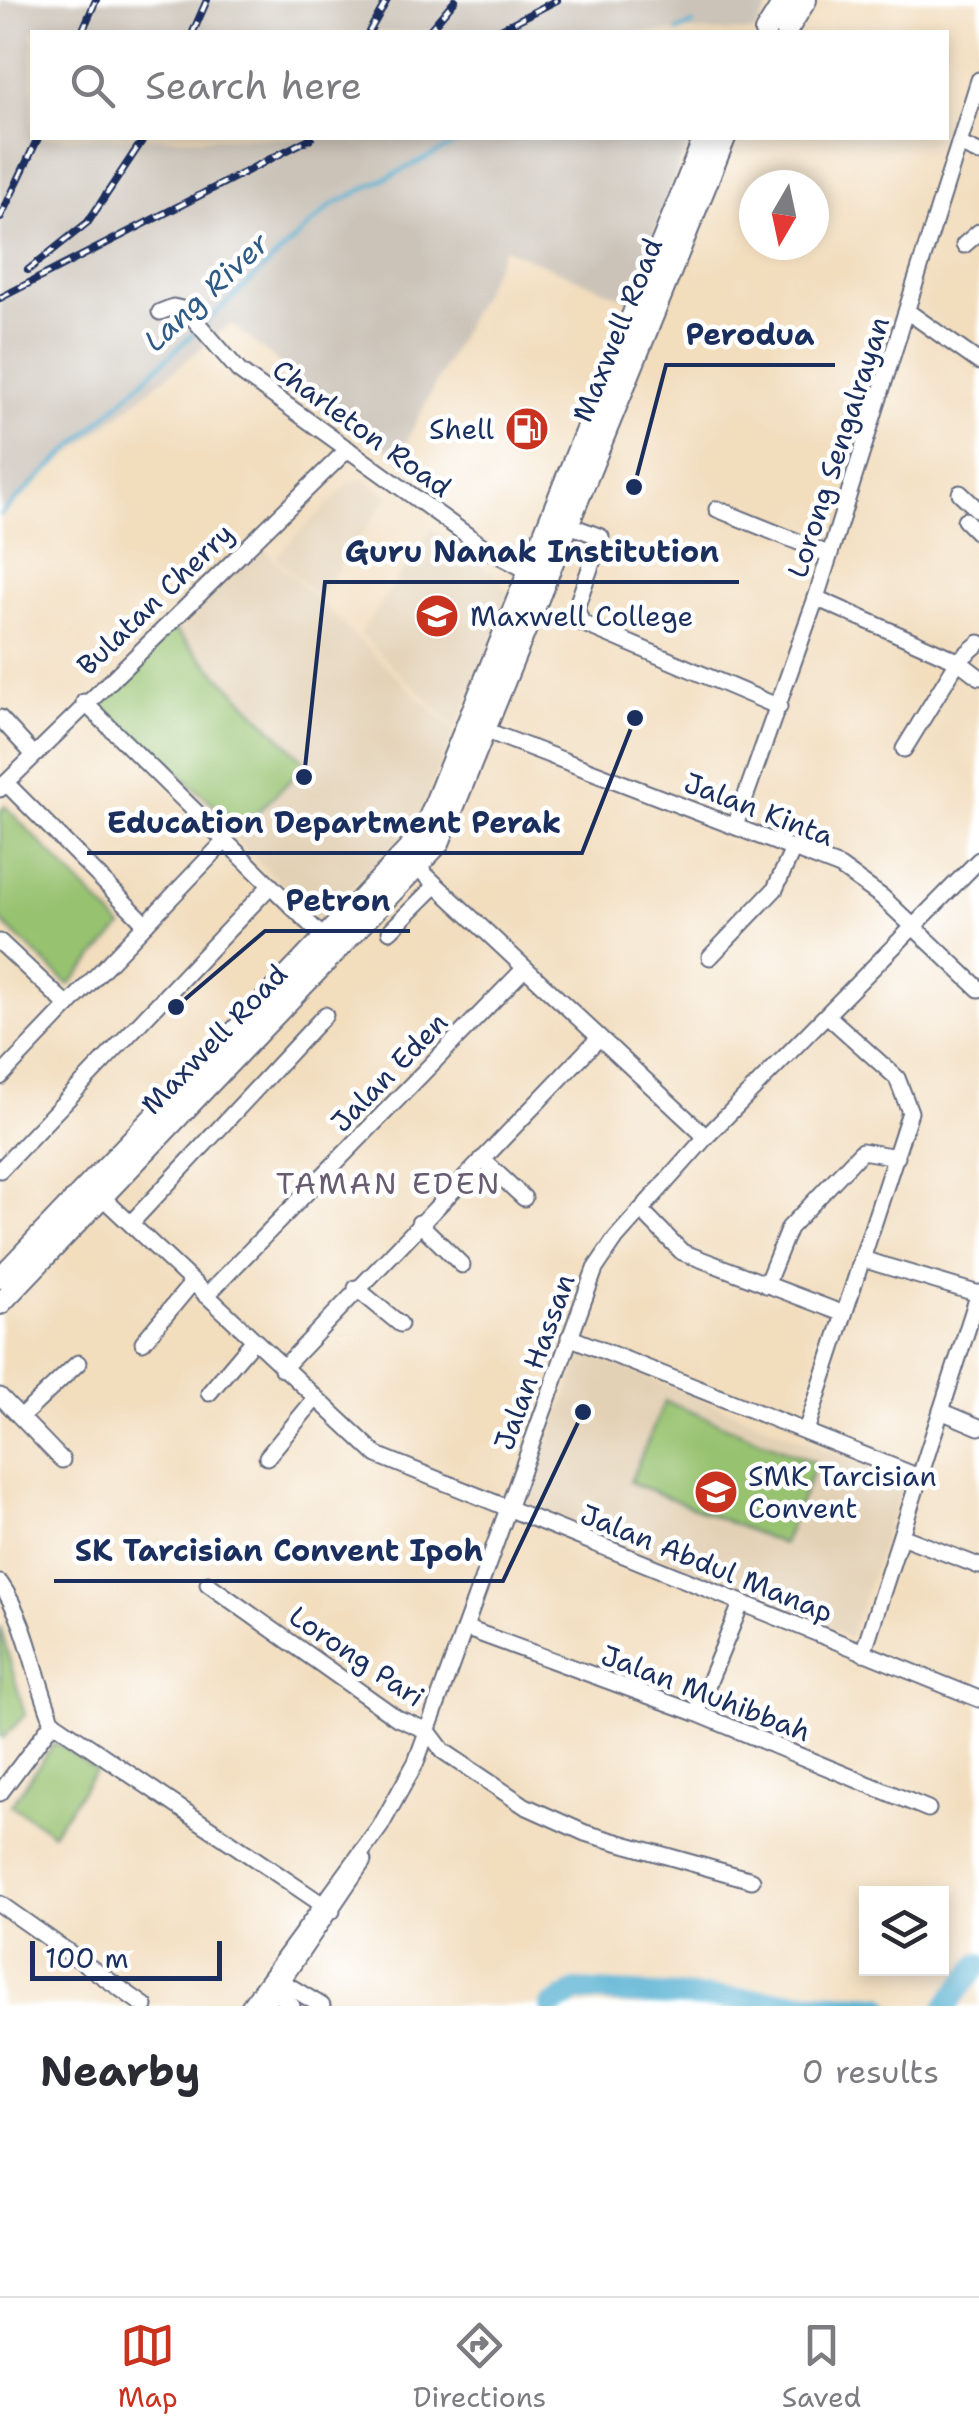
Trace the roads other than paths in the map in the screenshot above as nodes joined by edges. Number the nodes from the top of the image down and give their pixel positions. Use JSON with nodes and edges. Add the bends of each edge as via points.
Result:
{"nodes":[{"id":1,"x":785,"y":0,"type":"edge"},
{"id":2,"x":806,"y":0,"type":"edge"},
{"id":3,"x":766,"y":30,"type":"edge"},
{"id":4,"x":787,"y":30,"type":"edge"},
{"id":5,"x":979,"y":80,"type":"edge"},
{"id":6,"x":703,"y":140,"type":"edge"},
{"id":7,"x":724,"y":140,"type":"edge"},
{"id":8,"x":959,"y":144,"type":"junction"},
{"id":9,"x":979,"y":153,"type":"edge"},
{"id":10,"x":979,"y":232,"type":"edge"},
{"id":11,"x":964,"y":245,"type":"dead end"},
{"id":12,"x":907,"y":311,"type":"junction"},
{"id":13,"x":160,"y":312,"type":"dead end"},
{"id":14,"x":979,"y":362,"type":"edge"},
{"id":15,"x":348,"y":449,"type":"junction"},
{"id":16,"x":960,"y":493,"type":"dead end"},
{"id":17,"x":717,"y":509,"type":"dead end"},
{"id":18,"x":972,"y":516,"type":"edge"},
{"id":19,"x":570,"y":525,"type":"junction"},
{"id":20,"x":979,"y":534,"type":"edge"},
{"id":21,"x":828,"y":554,"type":"junction"},
{"id":22,"x":539,"y":576,"type":"junction"},
{"id":23,"x":816,"y":598,"type":"junction"},
{"id":24,"x":979,"y":643,"type":"edge"},
{"id":25,"x":958,"y":661,"type":"junction"},
{"id":26,"x":979,"y":678,"type":"edge"},
{"id":27,"x":487,"y":682,"type":"junction"},
{"id":28,"x":84,"y":702,"type":"junction"},
{"id":29,"x":779,"y":706,"type":"junction"},
{"id":30,"x":0,"y":718,"type":"edge"},
{"id":31,"x":487,"y":730,"type":"junction"},
{"id":32,"x":904,"y":749,"type":"dead end"},
{"id":33,"x":34,"y":755,"type":"junction"},
{"id":34,"x":3,"y":786,"type":"edge"},
{"id":35,"x":439,"y":800,"type":"junction"},
{"id":36,"x":735,"y":826,"type":"junction"},
{"id":37,"x":225,"y":841,"type":"junction"},
{"id":38,"x":794,"y":848,"type":"junction"},
{"id":39,"x":979,"y":860,"type":"edge"},
{"id":40,"x":417,"y":867,"type":"junction"},
{"id":41,"x":436,"y":885,"type":"junction"},
{"id":42,"x":270,"y":886,"type":"junction"},
{"id":43,"x":146,"y":924,"type":"junction"},
{"id":44,"x":914,"y":928,"type":"junction"},
{"id":45,"x":390,"y":931,"type":"dead end"},
{"id":46,"x":322,"y":938,"type":"junction"},
{"id":47,"x":0,"y":942,"type":"edge"},
{"id":48,"x":710,"y":957,"type":"dead end"},
{"id":49,"x":524,"y":968,"type":"junction"},
{"id":50,"x":979,"y":989,"type":"edge"},
{"id":51,"x":68,"y":1006,"type":"junction"},
{"id":52,"x":325,"y":1015,"type":"dead end"},
{"id":53,"x":828,"y":1016,"type":"junction"},
{"id":54,"x":598,"y":1039,"type":"junction"},
{"id":55,"x":0,"y":1077,"type":"edge"},
{"id":56,"x":706,"y":1137,"type":"junction"},
{"id":57,"x":120,"y":1154,"type":"junction"},
{"id":58,"x":897,"y":1157,"type":"junction"},
{"id":59,"x":482,"y":1158,"type":"junction"},
{"id":60,"x":0,"y":1170,"type":"edge"},
{"id":61,"x":102,"y":1197,"type":"junction"},
{"id":62,"x":524,"y":1198,"type":"dead end"},
{"id":63,"x":641,"y":1210,"type":"junction"},
{"id":64,"x":131,"y":1223,"type":"junction"},
{"id":65,"x":420,"y":1223,"type":"junction"},
{"id":66,"x":28,"y":1249,"type":"junction"},
{"id":67,"x":862,"y":1258,"type":"junction"},
{"id":68,"x":462,"y":1265,"type":"dead end"},
{"id":69,"x":0,"y":1278,"type":"edge"},
{"id":70,"x":192,"y":1283,"type":"junction"},
{"id":71,"x":766,"y":1285,"type":"junction"},
{"id":72,"x":356,"y":1288,"type":"junction"},
{"id":73,"x":979,"y":1293,"type":"edge"},
{"id":74,"x":206,"y":1296,"type":"junction"},
{"id":75,"x":0,"y":1304,"type":"edge"},
{"id":76,"x":844,"y":1314,"type":"junction"},
{"id":77,"x":400,"y":1324,"type":"dead end"},
{"id":78,"x":569,"y":1337,"type":"junction"},
{"id":79,"x":252,"y":1341,"type":"junction"},
{"id":80,"x":144,"y":1342,"type":"dead end"},
{"id":81,"x":78,"y":1363,"type":"dead end"},
{"id":82,"x":282,"y":1369,"type":"junction"},
{"id":83,"x":209,"y":1393,"type":"dead end"},
{"id":84,"x":0,"y":1396,"type":"edge"},
{"id":85,"x":315,"y":1399,"type":"junction"},
{"id":86,"x":941,"y":1411,"type":"junction"},
{"id":87,"x":21,"y":1417,"type":"junction"},
{"id":88,"x":979,"y":1427,"type":"edge"},
{"id":89,"x":806,"y":1431,"type":"junction"},
{"id":90,"x":267,"y":1457,"type":"dead end"},
{"id":91,"x":62,"y":1460,"type":"dead end"},
{"id":92,"x":920,"y":1478,"type":"junction"},
{"id":93,"x":505,"y":1508,"type":"junction"},
{"id":94,"x":900,"y":1536,"type":"junction"},
{"id":95,"x":979,"y":1566,"type":"edge"},
{"id":96,"x":0,"y":1583,"type":"edge"},
{"id":97,"x":208,"y":1584,"type":"dead end"},
{"id":98,"x":741,"y":1604,"type":"junction"},
{"id":99,"x":465,"y":1628,"type":"junction"},
{"id":100,"x":862,"y":1653,"type":"junction"},
{"id":101,"x":979,"y":1700,"type":"edge"},
{"id":102,"x":696,"y":1712,"type":"junction"},
{"id":103,"x":53,"y":1722,"type":"junction"},
{"id":104,"x":428,"y":1732,"type":"junction"},
{"id":105,"x":0,"y":1794,"type":"edge"},
{"id":106,"x":928,"y":1809,"type":"dead end"},
{"id":107,"x":752,"y":1880,"type":"dead end"},
{"id":108,"x":0,"y":1904,"type":"edge"},
{"id":109,"x":326,"y":1909,"type":"junction"},
{"id":110,"x":286,"y":1981,"type":"junction"},
{"id":111,"x":270,"y":1994,"type":"edge"},
{"id":112,"x":144,"y":2006,"type":"edge"},
{"id":113,"x":249,"y":2006,"type":"edge"},
{"id":114,"x":292,"y":2006,"type":"edge"},
{"id":115,"x":322,"y":2006,"type":"edge"}],
"edges":[{"from":1,"to":3,"type":"main road"},
{"from":2,"to":4,"type":"main road"},
{"from":5,"to":8,"type":"street","name":"Lorong Sengalrayan"},
{"from":6,"to":22,"type":"main road","name":"Maxwell Road"},
{"from":7,"to":19,"type":"main road","name":"Maxwell Road"},
{"from":8,"to":9,"type":"street"},
{"from":8,"to":12,"type":"street","name":"Lorong Sengalrayan"},
{"from":10,"to":11,"type":"street"},
{"from":12,"to":14,"type":"street"},
{"from":12,"to":21,"type":"street","name":"Lorong Sengalrayan"},
{"from":13,"to":15,"type":"street","name":"Charleton Road","via":[[180,308],[239,371]]},
{"from":15,"to":22,"type":"street","name":"Charleton Road","via":[[485,548]]},
{"from":15,"to":28,"type":"street","name":"Bulatan Cherry"},
{"from":16,"to":18,"type":"street"},
{"from":17,"to":21,"type":"street"},
{"from":18,"to":20,"type":"street"},
{"from":19,"to":22,"type":"main road","name":"Maxwell Road"},
{"from":19,"to":29,"type":"street","via":[[602,538],[576,608],[582,624]]},
{"from":21,"to":23,"type":"street","name":"Lorong Sengalrayan"},
{"from":22,"to":27,"type":"main road","name":"Maxwell Road"},
{"from":22,"to":31,"type":"main road","name":"Maxwell Road"},
{"from":23,"to":25,"type":"street"},
{"from":23,"to":29,"type":"street","name":"Lorong Sengalrayan"},
{"from":24,"to":25,"type":"street"},
{"from":25,"to":26,"type":"street"},
{"from":25,"to":32,"type":"street"},
{"from":27,"to":31,"type":"main road"},
{"from":27,"to":35,"type":"main road","name":"Maxwell Road"},
{"from":28,"to":33,"type":"street","name":"Bulatan Cherry"},
{"from":28,"to":37,"type":"street"},
{"from":29,"to":36,"type":"street","name":"Lorong Sengalrayan"},
{"from":30,"to":33,"type":"street"},
{"from":31,"to":35,"type":"main road","via":[[468,742]]},
{"from":31,"to":36,"type":"street","name":"Jalan Kinta"},
{"from":31,"to":40,"type":"main road","name":"Maxwell Road","via":[[446,832]]},
{"from":33,"to":34,"type":"street","name":"Bulatan Cherry"},
{"from":34,"to":43,"type":"street"},
{"from":35,"to":46,"type":"main road","name":"Maxwell Road","via":[[418,841]]},
{"from":36,"to":38,"type":"street","name":"Jalan Kinta"},
{"from":37,"to":42,"type":"street"},
{"from":37,"to":43,"type":"street"},
{"from":38,"to":44,"type":"street","name":"Jalan Kinta","via":[[840,867]]},
{"from":38,"to":48,"type":"street","via":[[774,890]]},
{"from":39,"to":44,"type":"street","name":"Jalan Hassan"},
{"from":40,"to":41,"type":"street"},
{"from":40,"to":61,"type":"main road","name":"Maxwell Road"},
{"from":41,"to":45,"type":"street"},
{"from":41,"to":49,"type":"street"},
{"from":42,"to":46,"type":"street"},
{"from":42,"to":60,"type":"street"},
{"from":43,"to":51,"type":"street"},
{"from":44,"to":50,"type":"street","name":"Jalan Kinta"},
{"from":44,"to":53,"type":"street","name":"Jalan Hassan"},
{"from":46,"to":57,"type":"main road","name":"Maxwell Road"},
{"from":47,"to":51,"type":"street"},
{"from":49,"to":54,"type":"street"},
{"from":49,"to":74,"type":"street","name":"Jalan Eden"},
{"from":51,"to":55,"type":"street"},
{"from":52,"to":64,"type":"street"},
{"from":53,"to":56,"type":"street","name":"Jalan Hassan"},
{"from":53,"to":58,"type":"street","via":[[897,1078],[910,1112]]},
{"from":54,"to":56,"type":"street"},
{"from":54,"to":59,"type":"street"},
{"from":56,"to":63,"type":"street","name":"Jalan Hassan"},
{"from":57,"to":61,"type":"main road","via":[[102,1180]]},
{"from":57,"to":66,"type":"main road","name":"Maxwell Road"},
{"from":58,"to":67,"type":"street"},
{"from":58,"to":71,"type":"street","via":[[862,1151],[789,1228]]},
{"from":59,"to":62,"type":"street"},
{"from":59,"to":65,"type":"street"},
{"from":61,"to":64,"type":"street","name":"Jalan Abdul Manap"},
{"from":61,"to":66,"type":"main road","via":[[78,1202]]},
{"from":61,"to":75,"type":"main road","name":"Maxwell Road"},
{"from":63,"to":71,"type":"street","via":[[682,1252]]},
{"from":63,"to":78,"type":"street","name":"Jalan Hassan","via":[[595,1269]]},
{"from":64,"to":70,"type":"street","name":"Jalan Abdul Manap"},
{"from":65,"to":68,"type":"street"},
{"from":65,"to":72,"type":"street"},
{"from":66,"to":69,"type":"main road","name":"Maxwell Road"},
{"from":67,"to":73,"type":"street"},
{"from":67,"to":76,"type":"street"},
{"from":70,"to":74,"type":"street","name":"Jalan Abdul Manap"},
{"from":70,"to":80,"type":"street"},
{"from":71,"to":76,"type":"street"},
{"from":72,"to":77,"type":"street"},
{"from":72,"to":82,"type":"street"},
{"from":73,"to":86,"type":"street"},
{"from":74,"to":79,"type":"street","name":"Jalan Abdul Manap"},
{"from":76,"to":89,"type":"street"},
{"from":78,"to":89,"type":"street"},
{"from":78,"to":93,"type":"street","name":"Jalan Hassan"},
{"from":79,"to":82,"type":"street","name":"Jalan Abdul Manap"},
{"from":79,"to":83,"type":"street"},
{"from":81,"to":87,"type":"street"},
{"from":82,"to":85,"type":"street","name":"Jalan Abdul Manap"},
{"from":84,"to":87,"type":"street"},
{"from":85,"to":90,"type":"street"},
{"from":85,"to":93,"type":"street","name":"Jalan Abdul Manap","via":[[377,1455]]},
{"from":86,"to":88,"type":"street"},
{"from":86,"to":92,"type":"street"},
{"from":87,"to":91,"type":"street"},
{"from":89,"to":92,"type":"street"},
{"from":92,"to":94,"type":"street"},
{"from":93,"to":98,"type":"street","name":"Jalan Abdul Manap"},
{"from":93,"to":99,"type":"street","name":"Jalan Hassan"},
{"from":94,"to":95,"type":"street"},
{"from":94,"to":100,"type":"street"},
{"from":96,"to":103,"type":"street","via":[[16,1606]]},
{"from":97,"to":104,"type":"street","name":"Lorong Pari","via":[[396,1718]]},
{"from":98,"to":100,"type":"street","name":"Jalan Abdul Manap"},
{"from":98,"to":102,"type":"street"},
{"from":99,"to":102,"type":"street","name":"Jalan Muhibbah"},
{"from":99,"to":104,"type":"street","name":"Jalan Hassan"},
{"from":100,"to":101,"type":"street","name":"Jalan Abdul Manap"},
{"from":102,"to":106,"type":"street","name":"Jalan Muhibbah"},
{"from":103,"to":105,"type":"street"},
{"from":103,"to":109,"type":"street"},
{"from":104,"to":107,"type":"street","name":"Lorong Pari","via":[[443,1751],[524,1806],[585,1832]]},
{"from":104,"to":109,"type":"street","name":"Jalan Hassan","via":[[380,1827]]},
{"from":108,"to":112,"type":"street"},
{"from":109,"to":110,"type":"street","name":"Jalan Hassan"},
{"from":109,"to":111,"type":"street","name":"Jalan Hassan"},
{"from":110,"to":111,"type":"street","name":"Jalan Hassan"},
{"from":110,"to":115,"type":"street"},
{"from":111,"to":113,"type":"street"},
{"from":111,"to":114,"type":"street"}]}
